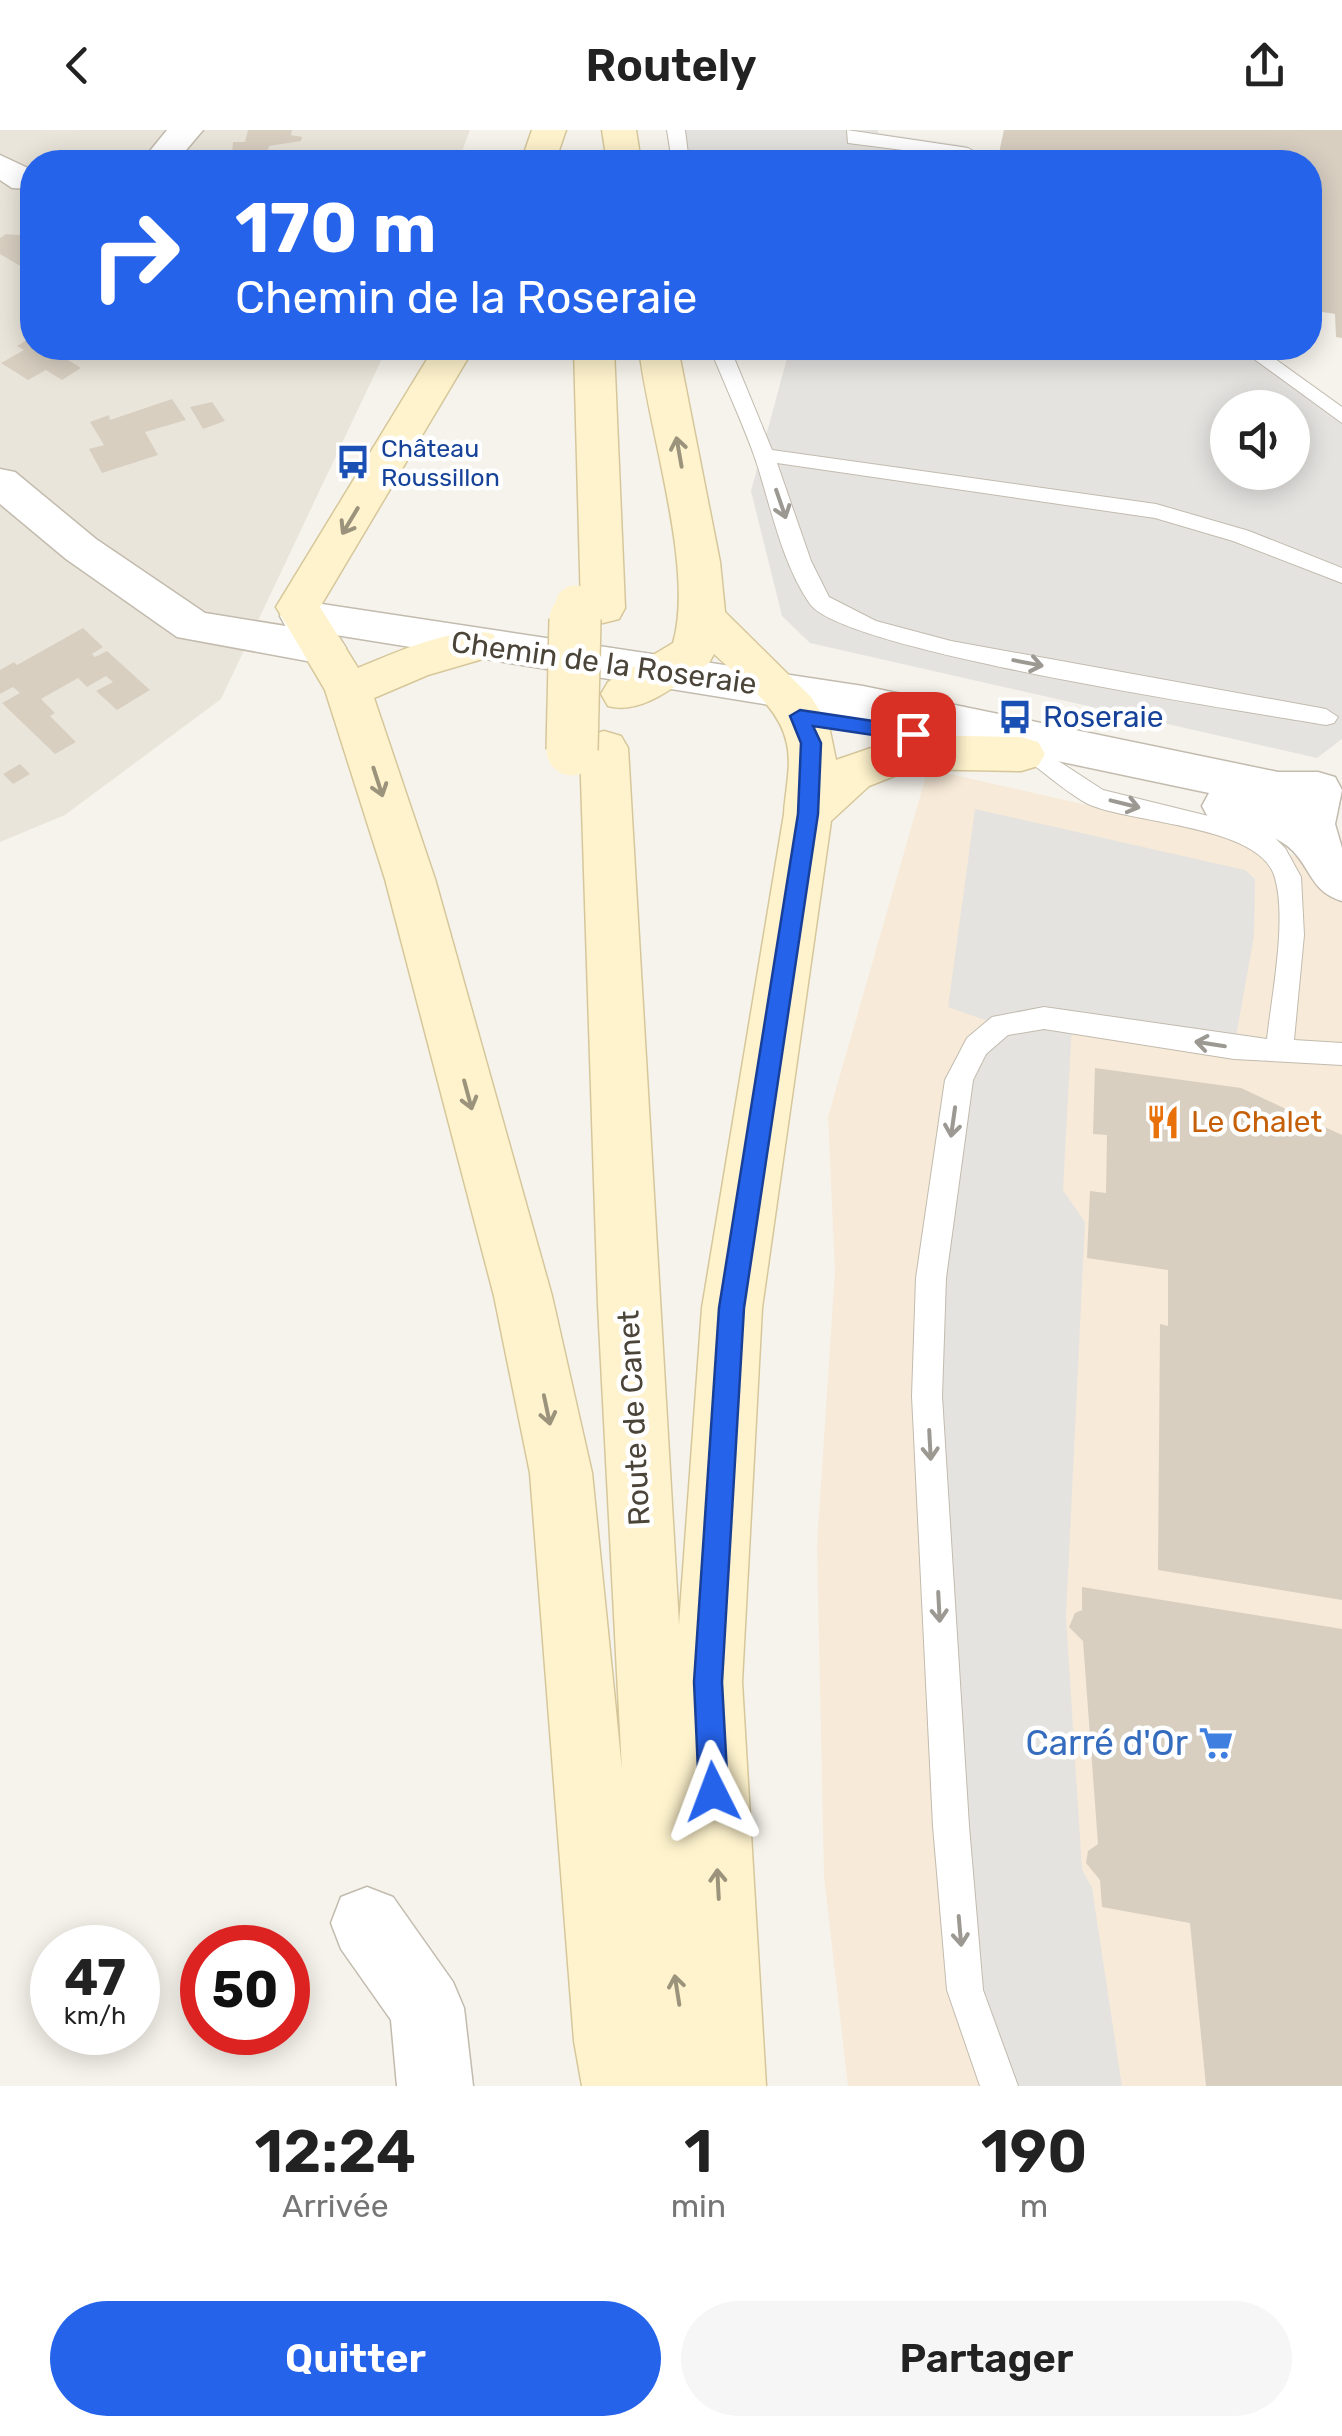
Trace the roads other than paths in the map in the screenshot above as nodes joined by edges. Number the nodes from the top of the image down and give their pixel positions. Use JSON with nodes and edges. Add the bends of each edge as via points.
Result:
{"nodes":[{"id":1,"x":186,"y":130,"type":"edge"},
{"id":2,"x":855,"y":134,"type":"edge"},
{"id":3,"x":168,"y":150,"type":"edge"},
{"id":4,"x":950,"y":150,"type":"edge"},
{"id":5,"x":447,"y":360,"type":"edge"},
{"id":6,"x":569,"y":360,"type":"edge"},
{"id":7,"x":594,"y":360,"type":"edge"},
{"id":8,"x":660,"y":360,"type":"edge"},
{"id":9,"x":725,"y":360,"type":"edge"},
{"id":10,"x":1265,"y":360,"type":"edge"},
{"id":11,"x":1342,"y":416,"type":"edge"},
{"id":12,"x":764,"y":455,"type":"junction"},
{"id":13,"x":4,"y":491,"type":"edge"},
{"id":14,"x":1342,"y":576,"type":"edge"},
{"id":15,"x":589,"y":606,"type":"junction"},
{"id":16,"x":703,"y":618,"type":"junction"},
{"id":17,"x":477,"y":645,"type":"junction"},
{"id":18,"x":324,"y":651,"type":"junction"},
{"id":19,"x":413,"y":663,"type":"junction"},
{"id":20,"x":664,"y":672,"type":"junction"},
{"id":21,"x":788,"y":702,"type":"junction"},
{"id":22,"x":1326,"y":717,"type":"dead end"},
{"id":23,"x":600,"y":731,"type":"junction"},
{"id":24,"x":1030,"y":756,"type":"junction"},
{"id":25,"x":1324,"y":800,"type":"edge"},
{"id":26,"x":808,"y":814,"type":"junction"},
{"id":27,"x":1342,"y":882,"type":"edge"},
{"id":28,"x":1279,"y":1052,"type":"junction"},
{"id":29,"x":1342,"y":1054,"type":"edge"},
{"id":30,"x":367,"y":1923,"type":"dead end"},
{"id":31,"x":434,"y":2086,"type":"edge"},
{"id":32,"x":620,"y":2086,"type":"edge"},
{"id":33,"x":646,"y":2086,"type":"edge"},
{"id":34,"x":692,"y":2086,"type":"edge"},
{"id":35,"x":728,"y":2086,"type":"edge"},
{"id":36,"x":999,"y":2086,"type":"edge"}],
"edges":[{"from":1,"to":3,"type":"street"},
{"from":2,"to":4,"type":"lane"},
{"from":5,"to":18,"type":"main road","one_way":true,"via":[[298,607]]},
{"from":6,"to":15,"type":"main road"},
{"from":7,"to":15,"type":"main road"},
{"from":16,"to":8,"type":"main road","one_way":true},
{"from":9,"to":12,"type":"lane"},
{"from":10,"to":11,"type":"lane"},
{"from":12,"to":14,"type":"lane","via":[[1156,512],[1242,536]]},
{"from":12,"to":22,"type":"lane","one_way":true,"via":[[820,602],[869,627]]},
{"from":13,"to":18,"type":"street","via":[[193,626]]},
{"from":15,"to":23,"type":"main road"},
{"from":16,"to":20,"type":"main road","via":[[693,652]]},
{"from":16,"to":21,"type":"main road"},
{"from":17,"to":18,"type":"street","name":"Chemin de la Roseraie"},
{"from":17,"to":19,"type":"main road"},
{"from":17,"to":20,"type":"street","name":"Chemin de la Roseraie"},
{"from":18,"to":19,"type":"street","name":"Chemin de la Roseraie"},
{"from":18,"to":32,"type":"main road","one_way":true,"via":[[410,880],[523,1296],[560,1473]]},
{"from":19,"to":23,"type":"street","name":"Chemin de la Roseraie"},
{"from":20,"to":21,"type":"street","name":"Chemin de la Roseraie"},
{"from":20,"to":23,"type":"main road"},
{"from":21,"to":23,"type":"street","name":"Chemin de la Roseraie"},
{"from":21,"to":24,"type":"street","name":"Chemin de la Roseraie"},
{"from":21,"to":25,"type":"street","name":"Chemin de la Roseraie"},
{"from":21,"to":26,"type":"main road","via":[[811,743]]},
{"from":23,"to":33,"type":"main road","name":"Route de Canet","via":[[612,1588]]},
{"from":34,"to":23,"type":"main road","name":"Route de Canet","one_way":true,"via":[[670,1947],[643,1577]]},
{"from":24,"to":25,"type":"street","name":"Chemin de la Roseraie","via":[[1282,820]]},
{"from":24,"to":26,"type":"main road","via":[[909,752],[852,773]]},
{"from":24,"to":28,"type":"lane","one_way":true,"via":[[1096,797],[1236,832],[1276,855],[1288,877],[1290,934]]},
{"from":25,"to":27,"type":"street","via":[[1325,865]]},
{"from":35,"to":26,"type":"main road","one_way":true,"via":[[710,1642],[732,1308]]},
{"from":28,"to":29,"type":"lane"},
{"from":28,"to":36,"type":"lane","one_way":true,"via":[[1044,1018],[1019,1020],[976,1046],[959,1080],[931,1278],[927,1396],[965,1990]]},
{"from":30,"to":31,"type":"street","via":[[427,2008]]}]}
